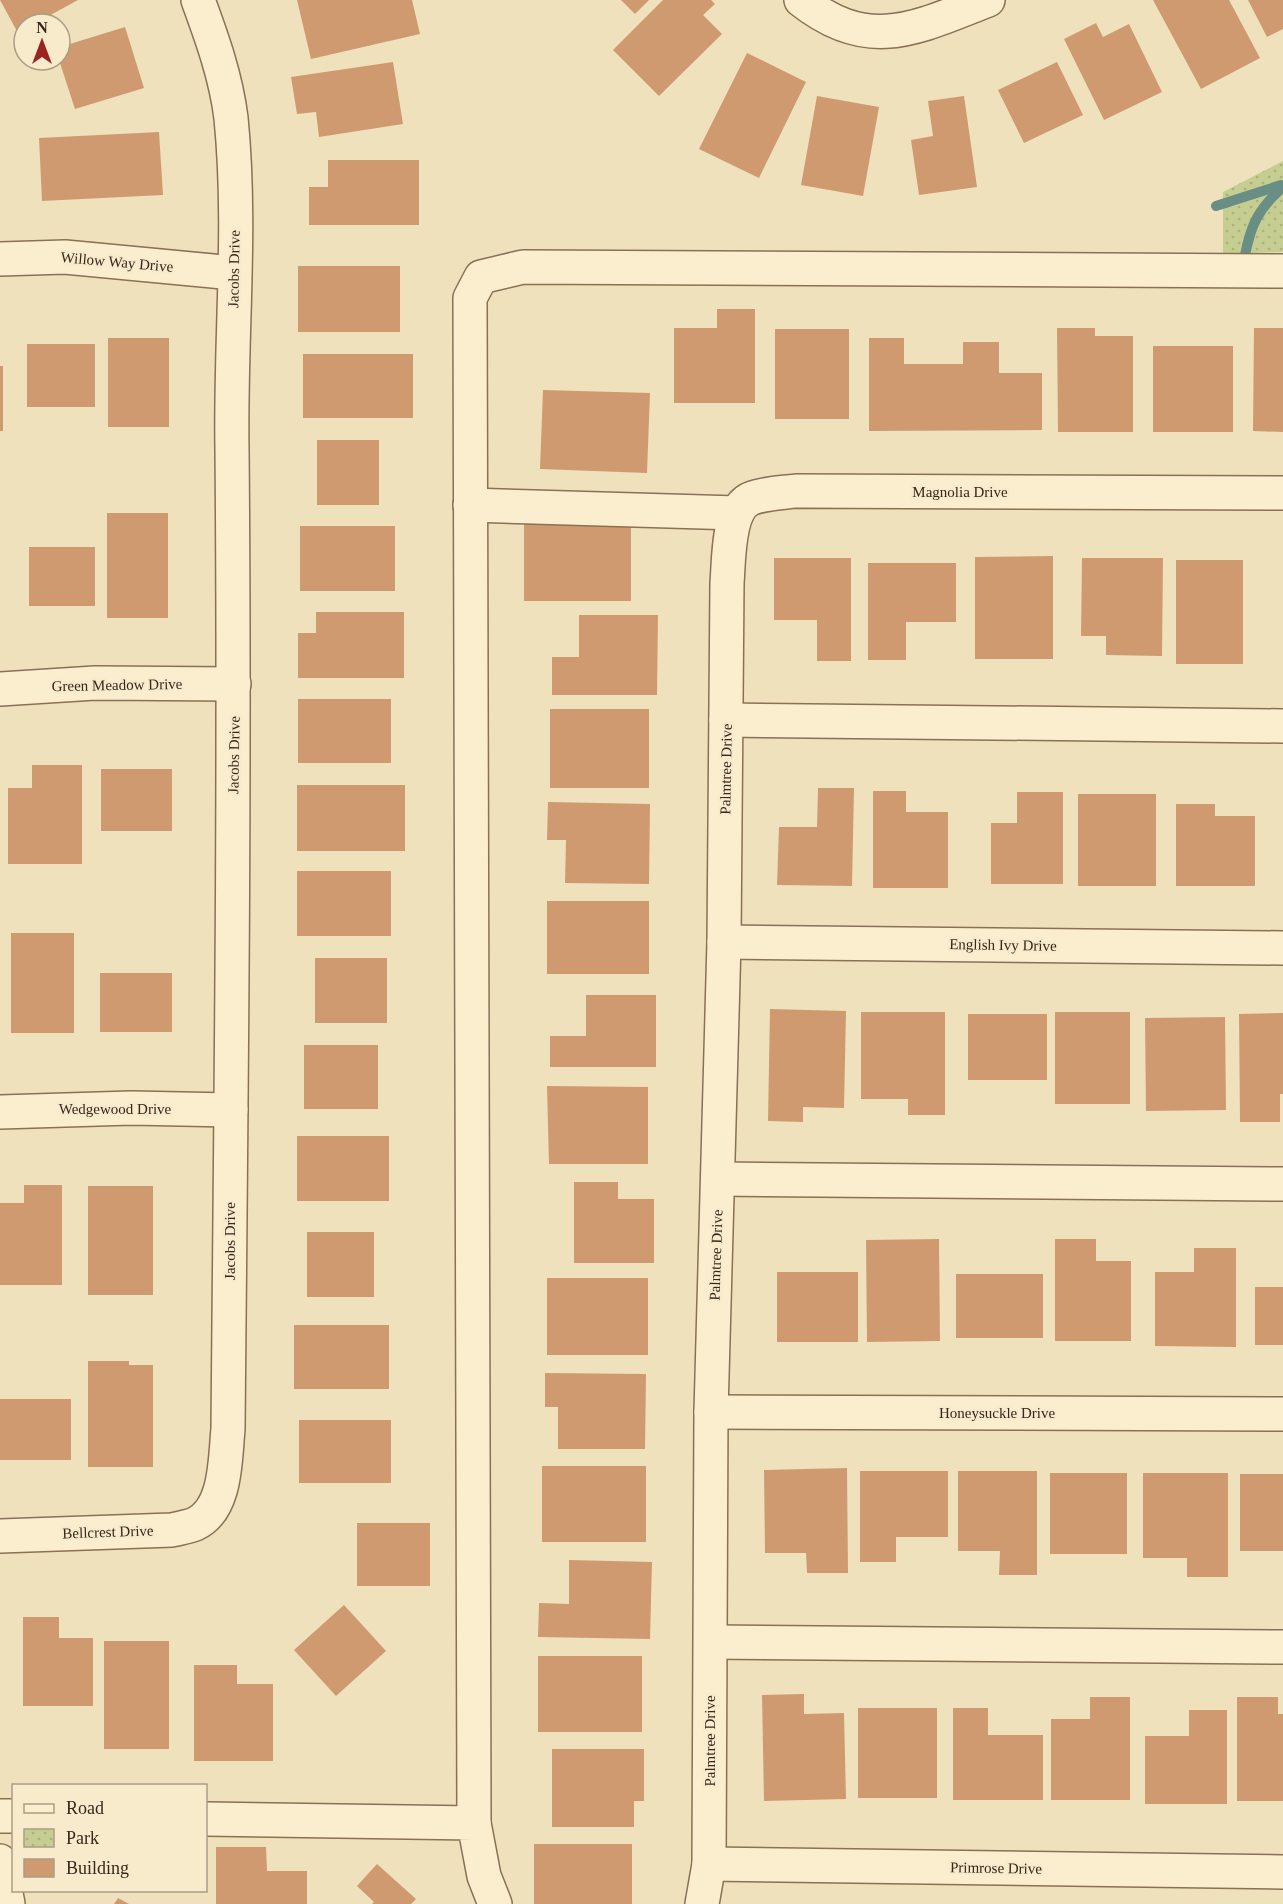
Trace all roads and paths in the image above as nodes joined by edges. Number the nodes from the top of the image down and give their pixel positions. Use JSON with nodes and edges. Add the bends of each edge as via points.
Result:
{"nodes":[{"id":1,"x":198,"y":0,"type":"edge"},
{"id":2,"x":801,"y":0,"type":"edge"},
{"id":3,"x":988,"y":0,"type":"edge"},
{"id":4,"x":0,"y":259,"type":"edge"},
{"id":5,"x":1283,"y":271,"type":"edge"},
{"id":6,"x":234,"y":273,"type":"junction"},
{"id":7,"x":1283,"y":493,"type":"edge"},
{"id":8,"x":470,"y":505,"type":"junction"},
{"id":9,"x":736,"y":513,"type":"junction"},
{"id":10,"x":234,"y":684,"type":"junction"},
{"id":11,"x":0,"y":689,"type":"edge"},
{"id":12,"x":726,"y":720,"type":"junction"},
{"id":13,"x":1283,"y":726,"type":"edge"},
{"id":14,"x":724,"y":942,"type":"junction"},
{"id":15,"x":1283,"y":948,"type":"edge"},
{"id":16,"x":231,"y":1110,"type":"junction"},
{"id":17,"x":0,"y":1112,"type":"edge"},
{"id":18,"x":718,"y":1179,"type":"junction"},
{"id":19,"x":1283,"y":1184,"type":"edge"},
{"id":20,"x":711,"y":1412,"type":"junction"},
{"id":21,"x":1283,"y":1414,"type":"edge"},
{"id":22,"x":210,"y":1512,"type":"joint"},
{"id":23,"x":0,"y":1536,"type":"edge"},
{"id":24,"x":711,"y":1642,"type":"junction"},
{"id":25,"x":1283,"y":1647,"type":"edge"},
{"id":26,"x":207,"y":1819,"type":"edge"},
{"id":27,"x":474,"y":1823,"type":"junction"},
{"id":28,"x":0,"y":1861,"type":"edge"},
{"id":29,"x":709,"y":1864,"type":"junction"},
{"id":30,"x":1283,"y":1872,"type":"edge"},
{"id":31,"x":8,"y":1904,"type":"edge"},
{"id":32,"x":495,"y":1904,"type":"edge"},
{"id":33,"x":702,"y":1904,"type":"edge"}],
"edges":[{"from":1,"to":6,"type":"street","name":"Jacobs Drive","via":[[213,39],[231,116]]},
{"from":2,"to":3,"type":"street","via":[[822,16],[877,33],[919,27]]},
{"from":4,"to":6,"type":"street","name":"Willow Way Drive","via":[[65,256]]},
{"from":5,"to":8,"type":"street","via":[[523,267],[481,277],[470,298]]},
{"from":6,"to":10,"type":"street","name":"Jacobs Drive"},
{"from":7,"to":9,"type":"street","name":"Magnolia Drive","via":[[796,491],[748,500]]},
{"from":8,"to":9,"type":"street"},
{"from":8,"to":27,"type":"street"},
{"from":9,"to":12,"type":"street","name":"Palmtree Drive","via":[[727,605]]},
{"from":10,"to":11,"type":"street","name":"Green Meadow Drive","via":[[95,683]]},
{"from":10,"to":16,"type":"street","name":"Jacobs Drive"},
{"from":12,"to":13,"type":"street"},
{"from":12,"to":14,"type":"street","name":"Palmtree Drive"},
{"from":14,"to":15,"type":"street","name":"English Ivy Drive"},
{"from":14,"to":18,"type":"street","name":"Palmtree Drive"},
{"from":16,"to":17,"type":"street","name":"Wedgewood Drive"},
{"from":16,"to":22,"type":"street","name":"Jacobs Drive","via":[[228,1429],[220,1490]]},
{"from":18,"to":19,"type":"street"},
{"from":18,"to":20,"type":"street","name":"Palmtree Drive"},
{"from":20,"to":21,"type":"street","name":"Honeysuckle Drive"},
{"from":20,"to":24,"type":"street","name":"Palmtree Drive"},
{"from":22,"to":23,"type":"street","name":"Bellcrest Drive","via":[[196,1524],[172,1530]]},
{"from":24,"to":25,"type":"street"},
{"from":24,"to":29,"type":"street","name":"Palmtree Drive"},
{"from":26,"to":27,"type":"street"},
{"from":27,"to":32,"type":"street","via":[[484,1876]]},
{"from":28,"to":31,"type":"street"},
{"from":29,"to":30,"type":"street","name":"Primrose Drive"},
{"from":29,"to":33,"type":"street","name":"Palmtree Drive"}]}
